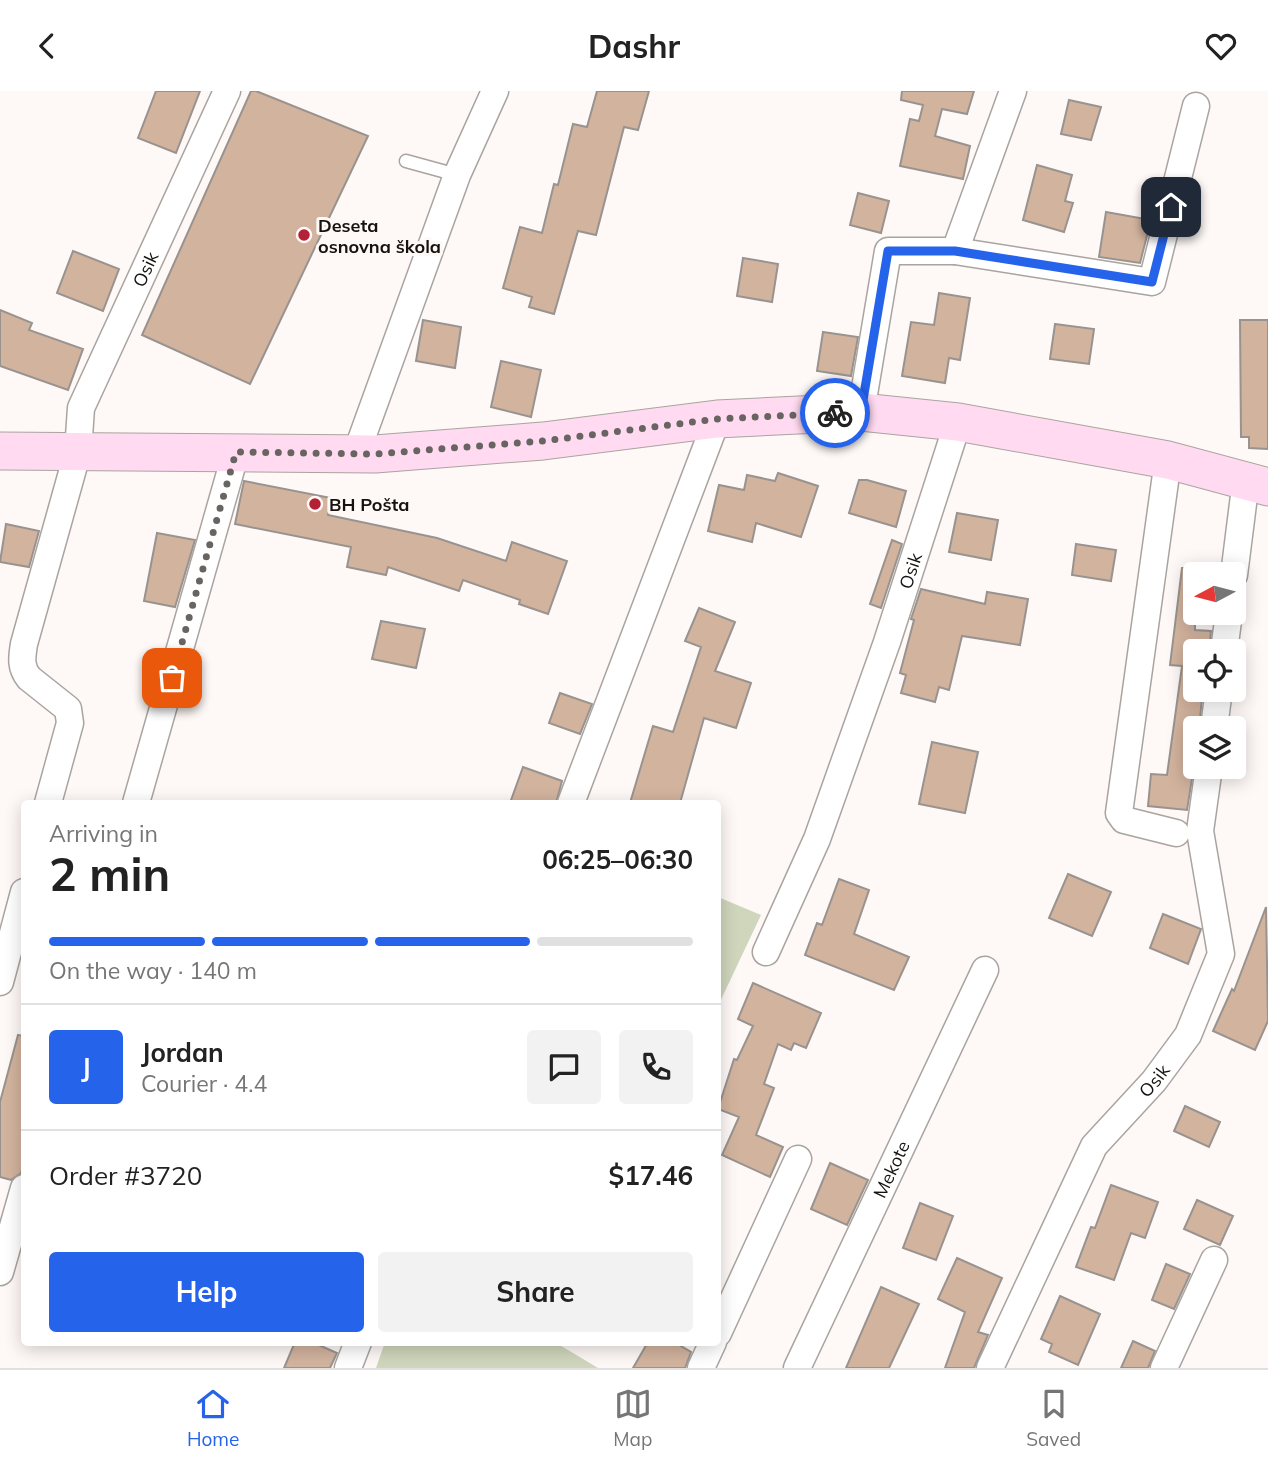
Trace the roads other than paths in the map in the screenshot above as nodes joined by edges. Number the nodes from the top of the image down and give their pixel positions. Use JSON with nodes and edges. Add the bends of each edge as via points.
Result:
{"nodes":[{"id":1,"x":227,"y":91,"type":"edge"},
{"id":2,"x":495,"y":91,"type":"edge"},
{"id":3,"x":1013,"y":91,"type":"edge"},
{"id":4,"x":1196,"y":106,"type":"dead end"},
{"id":5,"x":406,"y":161,"type":"dead end"},
{"id":6,"x":457,"y":175,"type":"junction"},
{"id":7,"x":955,"y":251,"type":"junction"},
{"id":8,"x":861,"y":412,"type":"junction"},
{"id":9,"x":717,"y":419,"type":"junction"},
{"id":10,"x":958,"y":422,"type":"junction"},
{"id":11,"x":0,"y":451,"type":"edge"},
{"id":12,"x":78,"y":451,"type":"junction"},
{"id":13,"x":236,"y":452,"type":"junction"},
{"id":14,"x":356,"y":454,"type":"junction"},
{"id":15,"x":1168,"y":460,"type":"junction"},
{"id":16,"x":1257,"y":483,"type":"edge"},
{"id":17,"x":1237,"y":562,"type":"edge"},
{"id":18,"x":1207,"y":779,"type":"edge"},
{"id":19,"x":49,"y":800,"type":"edge"},
{"id":20,"x":137,"y":800,"type":"edge"},
{"id":21,"x":572,"y":800,"type":"edge"},
{"id":22,"x":1176,"y":833,"type":"dead end"},
{"id":23,"x":21,"y":903,"type":"edge"},
{"id":24,"x":766,"y":952,"type":"dead end"},
{"id":25,"x":985,"y":970,"type":"dead end"},
{"id":26,"x":0,"y":982,"type":"edge"},
{"id":27,"x":798,"y":1159,"type":"dead end"},
{"id":28,"x":21,"y":1198,"type":"edge"},
{"id":29,"x":1214,"y":1260,"type":"dead end"},
{"id":30,"x":0,"y":1272,"type":"edge"},
{"id":31,"x":721,"y":1326,"type":"edge"},
{"id":32,"x":356,"y":1346,"type":"edge"},
{"id":33,"x":711,"y":1346,"type":"edge"},
{"id":34,"x":348,"y":1368,"type":"edge"},
{"id":35,"x":701,"y":1368,"type":"edge"},
{"id":36,"x":797,"y":1368,"type":"edge"},
{"id":37,"x":990,"y":1368,"type":"edge"},
{"id":38,"x":1164,"y":1368,"type":"edge"}],
"edges":[{"from":1,"to":12,"type":"street","name":"Osik","via":[[81,408]]},
{"from":2,"to":6,"type":"street"},
{"from":3,"to":7,"type":"street"},
{"from":4,"to":7,"type":"street","via":[[1152,282]]},
{"from":5,"to":6,"type":"lane"},
{"from":6,"to":14,"type":"street"},
{"from":7,"to":8,"type":"street","via":[[888,251]]},
{"from":8,"to":9,"type":"main road"},
{"from":8,"to":10,"type":"main road"},
{"from":9,"to":14,"type":"main road","via":[[543,441]]},
{"from":9,"to":21,"type":"street"},
{"from":10,"to":15,"type":"main road"},
{"from":10,"to":24,"type":"street","name":"Osik","via":[[817,839]]},
{"from":11,"to":12,"type":"main road"},
{"from":12,"to":13,"type":"main road"},
{"from":12,"to":19,"type":"street","name":"Osik","via":[[23,644],[24,671],[68,709],[70,716]]},
{"from":13,"to":14,"type":"main road"},
{"from":13,"to":20,"type":"street"},
{"from":15,"to":16,"type":"main road"},
{"from":15,"to":22,"type":"street","via":[[1119,813],[1124,820]]},
{"from":16,"to":17,"type":"street"},
{"from":18,"to":37,"type":"street","name":"Osik","via":[[1200,831],[1221,954],[1188,1035],[1154,1081],[1094,1146]]},
{"from":23,"to":26,"type":"street"},
{"from":25,"to":36,"type":"street","name":"Mekote"},
{"from":27,"to":31,"type":"street"},
{"from":28,"to":30,"type":"street"},
{"from":29,"to":38,"type":"street"},
{"from":32,"to":34,"type":"street"},
{"from":33,"to":35,"type":"street"}]}
